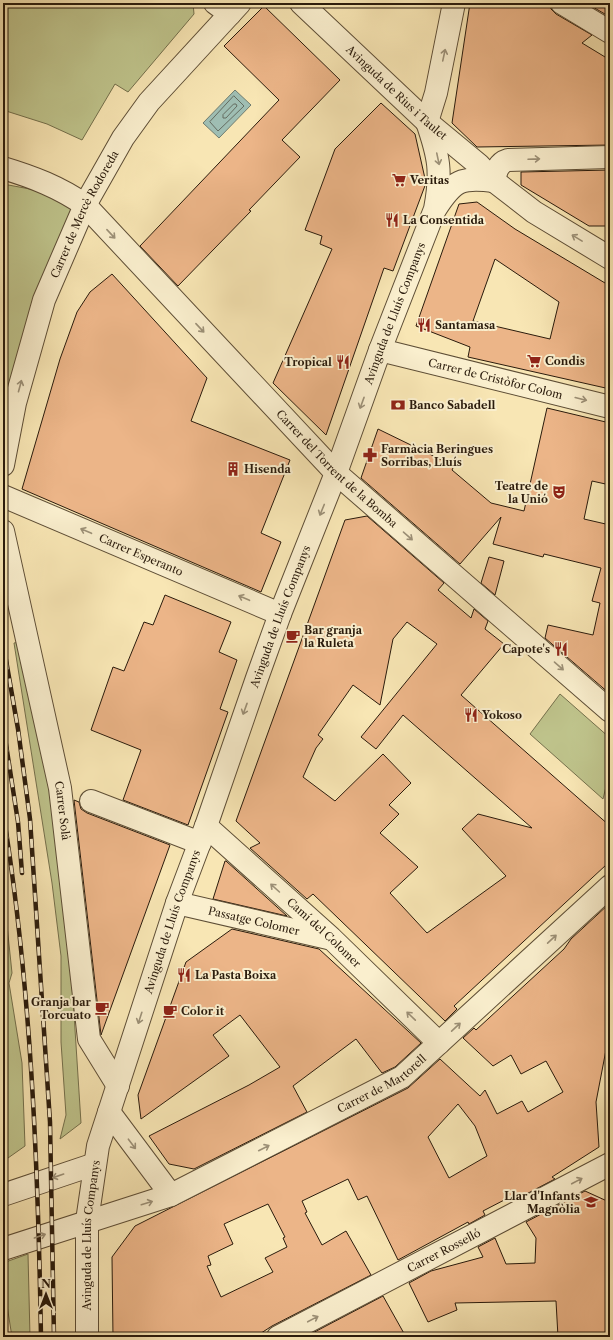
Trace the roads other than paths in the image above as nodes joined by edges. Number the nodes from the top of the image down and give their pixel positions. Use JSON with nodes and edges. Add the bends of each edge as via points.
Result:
{"nodes":[{"id":1,"x":301,"y":3,"type":"edge"},
{"id":2,"x":454,"y":3,"type":"edge"},
{"id":3,"x":562,"y":3,"type":"edge"},
{"id":4,"x":231,"y":6,"type":"edge"},
{"id":5,"x":610,"y":32,"type":"edge"},
{"id":6,"x":426,"y":122,"type":"junction"},
{"id":7,"x":610,"y":156,"type":"edge"},
{"id":8,"x":503,"y":161,"type":"junction"},
{"id":9,"x":479,"y":165,"type":"junction"},
{"id":10,"x":3,"y":168,"type":"edge"},
{"id":11,"x":494,"y":181,"type":"junction"},
{"id":12,"x":85,"y":205,"type":"junction"},
{"id":13,"x":435,"y":209,"type":"junction"},
{"id":14,"x":610,"y":258,"type":"edge"},
{"id":15,"x":380,"y":350,"type":"junction"},
{"id":16,"x":610,"y":406,"type":"edge"},
{"id":17,"x":3,"y":465,"type":"edge"},
{"id":18,"x":336,"y":473,"type":"junction"},
{"id":19,"x":3,"y":496,"type":"edge"},
{"id":20,"x":3,"y":531,"type":"edge"},
{"id":21,"x":280,"y":614,"type":"junction"},
{"id":22,"x":610,"y":711,"type":"edge"},
{"id":23,"x":91,"y":801,"type":"dead end"},
{"id":24,"x":203,"y":834,"type":"junction"},
{"id":25,"x":610,"y":886,"type":"edge"},
{"id":26,"x":177,"y":903,"type":"junction"},
{"id":27,"x":331,"y":938,"type":"junction"},
{"id":28,"x":439,"y":1043,"type":"junction"},
{"id":29,"x":118,"y":1086,"type":"junction"},
{"id":30,"x":109,"y":1112,"type":"junction"},
{"id":31,"x":95,"y":1164,"type":"junction"},
{"id":32,"x":610,"y":1164,"type":"edge"},
{"id":33,"x":3,"y":1195,"type":"edge"},
{"id":34,"x":171,"y":1195,"type":"junction"},
{"id":35,"x":87,"y":1221,"type":"junction"},
{"id":36,"x":3,"y":1249,"type":"edge"},
{"id":37,"x":87,"y":1337,"type":"edge"},
{"id":38,"x":280,"y":1337,"type":"edge"}],
"edges":[{"from":1,"to":6,"type":"street","name":"Avinguda de Rius i Taulet"},
{"from":6,"to":2,"type":"street","one_way":true,"via":[[436,94]]},
{"from":3,"to":5,"type":"street"},
{"from":4,"to":12,"type":"street","name":"Carrer de Mercè Rodoreda","via":[[149,102],[123,138]]},
{"from":6,"to":9,"type":"street","name":"Avinguda de Rius i Taulet"},
{"from":6,"to":13,"type":"street","name":"Avinguda de Lluís Companys","one_way":true,"via":[[439,163]]},
{"from":8,"to":7,"type":"street","one_way":true},
{"from":8,"to":9,"type":"street"},
{"from":8,"to":11,"type":"street","via":[[496,170]]},
{"from":9,"to":11,"type":"street","name":"Avinguda de Rius i Taulet"},
{"from":10,"to":12,"type":"street","name":"Carrer del Torrent de la Bomba","via":[[64,191]]},
{"from":11,"to":13,"type":"street","via":[[461,181],[447,190]]},
{"from":14,"to":11,"type":"street","name":"Avinguda de Rius i Taulet","one_way":true,"via":[[534,212]]},
{"from":17,"to":12,"type":"street","name":"Carrer de Mercè Rodoreda","one_way":true,"via":[[15,403],[44,300]]},
{"from":12,"to":18,"type":"street","name":"Carrer del Torrent de la Bomba","one_way":true},
{"from":13,"to":15,"type":"street","name":"Avinguda de Lluís Companys"},
{"from":15,"to":16,"type":"street","name":"Carrer de Cristòfor Colom","one_way":true},
{"from":15,"to":18,"type":"street","name":"Avinguda de Lluís Companys","one_way":true},
{"from":18,"to":21,"type":"street","name":"Avinguda de Lluís Companys","one_way":true},
{"from":18,"to":22,"type":"street","name":"Carrer del Torrent de la Bomba","one_way":true,"via":[[496,624]]},
{"from":21,"to":19,"type":"street","name":"Carrer Esperanto","one_way":true},
{"from":20,"to":29,"type":"street","name":"Carrer Solà","via":[[60,788],[89,1039]]},
{"from":21,"to":24,"type":"street","name":"Avinguda de Lluís Companys","one_way":true},
{"from":23,"to":24,"type":"street"},
{"from":24,"to":26,"type":"street","name":"Avinguda de Lluís Companys"},
{"from":27,"to":24,"type":"street","name":"Camí del Colomer","one_way":true},
{"from":28,"to":25,"type":"street","name":"Carrer de Martorell","one_way":true},
{"from":26,"to":27,"type":"street","name":"Passatge Colomer"},
{"from":26,"to":29,"type":"street","name":"Avinguda de Lluís Companys","one_way":true},
{"from":28,"to":27,"type":"street","name":"Camí del Colomer","one_way":true},
{"from":34,"to":28,"type":"street","name":"Carrer de Martorell","one_way":true,"via":[[402,1077]]},
{"from":29,"to":30,"type":"street","name":"Avinguda de Lluís Companys"},
{"from":30,"to":31,"type":"street","name":"Avinguda de Lluís Companys"},
{"from":30,"to":34,"type":"street","one_way":true},
{"from":31,"to":33,"type":"street","one_way":true},
{"from":31,"to":35,"type":"street","name":"Avinguda de Lluís Companys"},
{"from":38,"to":32,"type":"street","name":"Carrer Rosselló","one_way":true},
{"from":35,"to":34,"type":"street","name":"Carrer de Martorell","one_way":true},
{"from":36,"to":35,"type":"street","name":"Carrer de Martorell","one_way":true},
{"from":35,"to":37,"type":"street","name":"Avinguda de Lluís Companys"}]}
